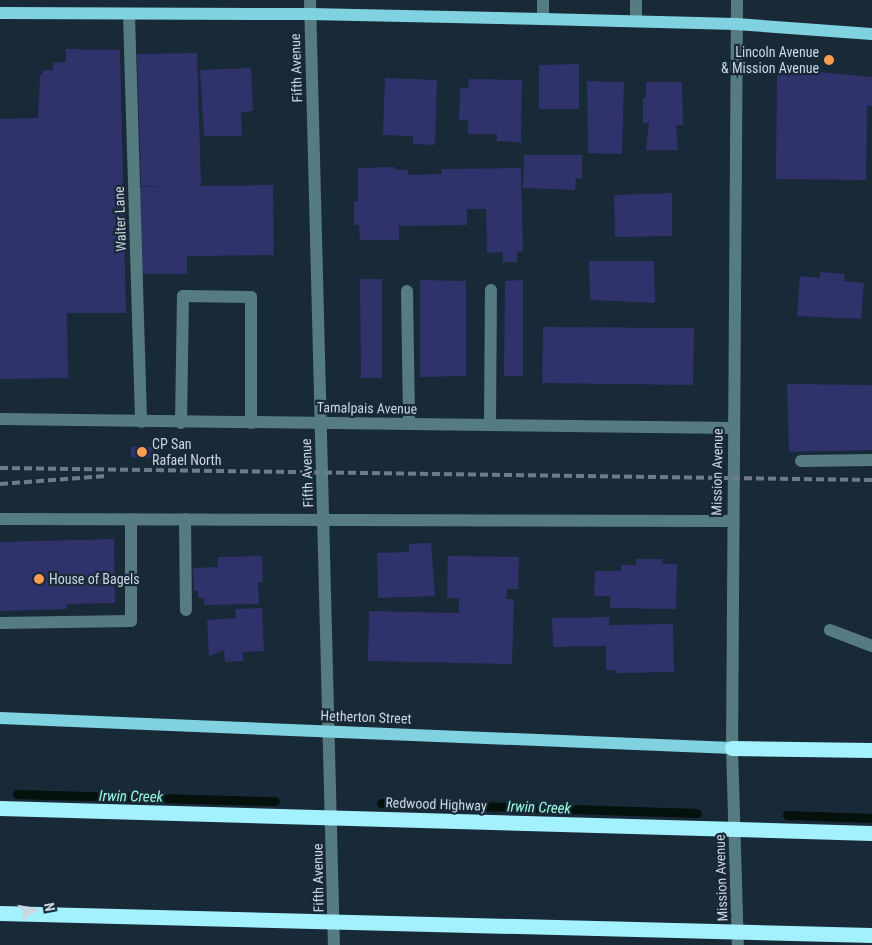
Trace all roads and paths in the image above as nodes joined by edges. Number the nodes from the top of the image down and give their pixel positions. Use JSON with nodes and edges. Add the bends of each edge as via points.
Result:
{"nodes":[{"id":1,"x":310,"y":0,"type":"edge"},
{"id":2,"x":543,"y":0,"type":"edge"},
{"id":3,"x":636,"y":0,"type":"edge"},
{"id":4,"x":737,"y":0,"type":"edge"},
{"id":5,"x":0,"y":13,"type":"edge"},
{"id":6,"x":129,"y":14,"type":"junction"},
{"id":7,"x":310,"y":14,"type":"junction"},
{"id":8,"x":543,"y":19,"type":"junction"},
{"id":9,"x":636,"y":22,"type":"junction"},
{"id":10,"x":736,"y":24,"type":"junction"},
{"id":11,"x":872,"y":34,"type":"edge"},
{"id":12,"x":491,"y":290,"type":"dead end"},
{"id":13,"x":407,"y":291,"type":"dead end"},
{"id":14,"x":0,"y":419,"type":"edge"},
{"id":15,"x":141,"y":422,"type":"junction"},
{"id":16,"x":251,"y":422,"type":"junction"},
{"id":17,"x":181,"y":423,"type":"junction"},
{"id":18,"x":320,"y":423,"type":"junction"},
{"id":19,"x":409,"y":424,"type":"junction"},
{"id":20,"x":490,"y":425,"type":"junction"},
{"id":21,"x":733,"y":428,"type":"junction"},
{"id":22,"x":872,"y":460,"type":"edge"},
{"id":23,"x":801,"y":461,"type":"dead end"},
{"id":24,"x":0,"y":518,"type":"edge"},
{"id":25,"x":324,"y":518,"type":"junction"},
{"id":26,"x":131,"y":519,"type":"junction"},
{"id":27,"x":185,"y":519,"type":"junction"},
{"id":28,"x":732,"y":521,"type":"junction"},
{"id":29,"x":186,"y":610,"type":"dead end"},
{"id":30,"x":0,"y":623,"type":"edge"},
{"id":31,"x":830,"y":630,"type":"dead end"},
{"id":32,"x":872,"y":646,"type":"edge"},
{"id":33,"x":0,"y":718,"type":"edge"},
{"id":34,"x":329,"y":731,"type":"junction"},
{"id":35,"x":732,"y":748,"type":"junction"},
{"id":36,"x":872,"y":750,"type":"edge"},
{"id":37,"x":0,"y":808,"type":"edge"},
{"id":38,"x":872,"y":833,"type":"edge"},
{"id":39,"x":0,"y":914,"type":"edge"},
{"id":40,"x":872,"y":935,"type":"edge"},
{"id":41,"x":334,"y":945,"type":"edge"},
{"id":42,"x":738,"y":945,"type":"edge"}],
"edges":[{"from":1,"to":7,"type":"street","name":"Fifth Avenue"},
{"from":2,"to":8,"type":"street"},
{"from":3,"to":9,"type":"street"},
{"from":4,"to":10,"type":"street","name":"Mission Avenue"},
{"from":5,"to":6,"type":"main road"},
{"from":6,"to":7,"type":"main road"},
{"from":6,"to":15,"type":"street","name":"Walter Lane"},
{"from":7,"to":8,"type":"main road"},
{"from":7,"to":18,"type":"street","name":"Fifth Avenue"},
{"from":8,"to":9,"type":"main road"},
{"from":9,"to":10,"type":"main road"},
{"from":10,"to":11,"type":"main road"},
{"from":10,"to":21,"type":"street","name":"Mission Avenue"},
{"from":12,"to":20,"type":"street"},
{"from":13,"to":19,"type":"street"},
{"from":14,"to":15,"type":"street","name":"Tamalpais Avenue"},
{"from":15,"to":17,"type":"street","name":"Tamalpais Avenue"},
{"from":16,"to":17,"type":"street","name":"Tamalpais Avenue"},
{"from":16,"to":17,"type":"street","via":[[251,297],[183,296]]},
{"from":16,"to":18,"type":"street","name":"Tamalpais Avenue"},
{"from":18,"to":19,"type":"street","name":"Tamalpais Avenue"},
{"from":18,"to":25,"type":"street","name":"Fifth Avenue"},
{"from":19,"to":20,"type":"street","name":"Tamalpais Avenue"},
{"from":20,"to":21,"type":"street","name":"Tamalpais Avenue"},
{"from":21,"to":28,"type":"street","name":"Mission Avenue"},
{"from":22,"to":23,"type":"street"},
{"from":24,"to":26,"type":"street"},
{"from":25,"to":27,"type":"street"},
{"from":25,"to":28,"type":"street"},
{"from":25,"to":34,"type":"street","name":"Fifth Avenue"},
{"from":26,"to":27,"type":"street"},
{"from":26,"to":30,"type":"street","via":[[131,620]]},
{"from":27,"to":29,"type":"street"},
{"from":28,"to":35,"type":"street","name":"Mission Avenue"},
{"from":31,"to":32,"type":"street"},
{"from":33,"to":34,"type":"main road","name":"Hetherton Street"},
{"from":34,"to":35,"type":"main road","name":"Hetherton Street"},
{"from":34,"to":41,"type":"street","name":"Fifth Avenue"},
{"from":35,"to":36,"type":"highway"},
{"from":35,"to":42,"type":"street","name":"Mission Avenue"},
{"from":37,"to":38,"type":"highway","name":"Redwood Highway","bridge":true},
{"from":39,"to":40,"type":"highway","bridge":true}]}
